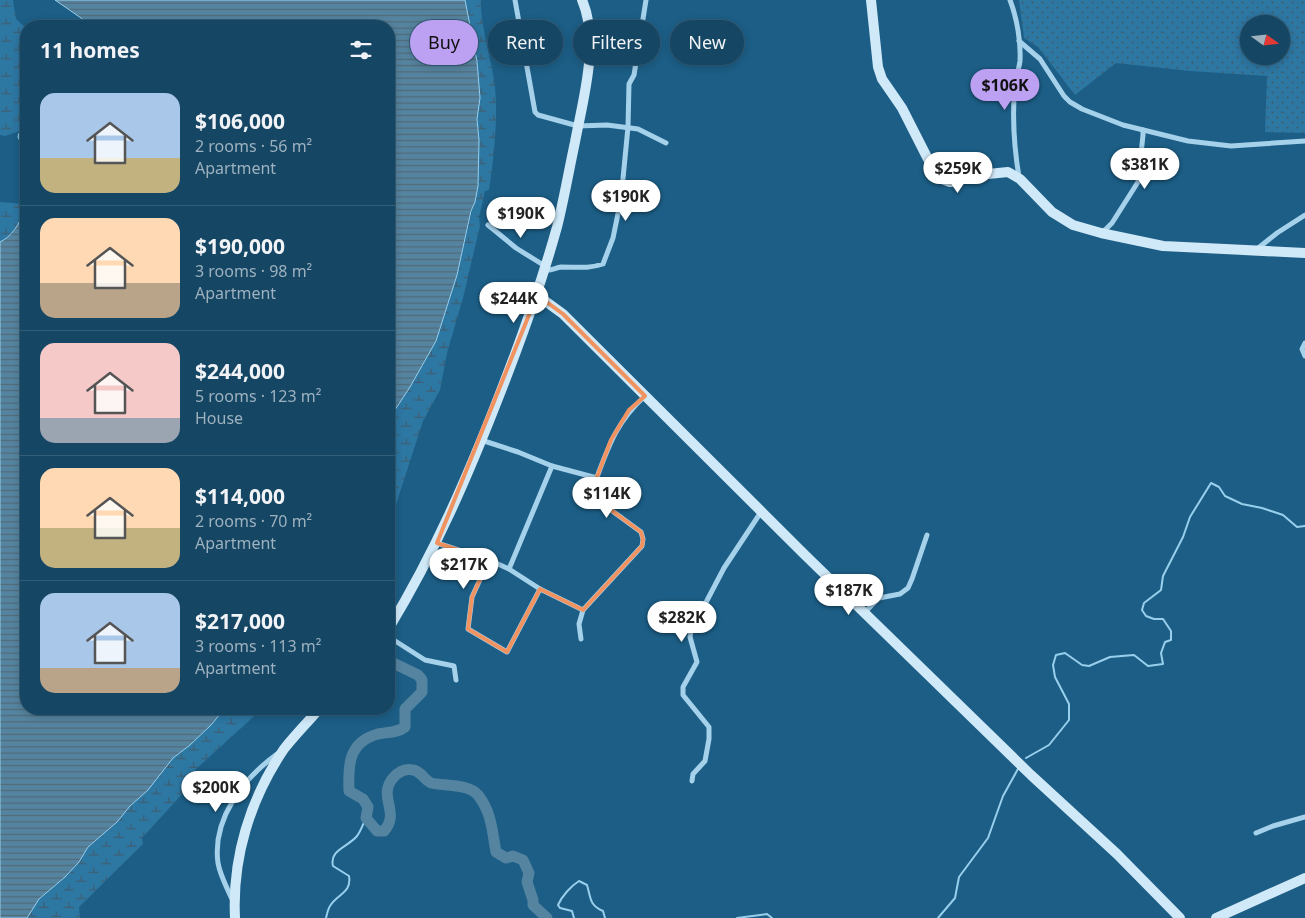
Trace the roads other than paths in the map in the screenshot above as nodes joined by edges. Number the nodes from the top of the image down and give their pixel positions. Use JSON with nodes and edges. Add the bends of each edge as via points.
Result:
{"nodes":[{"id":1,"x":515,"y":0,"type":"edge"},
{"id":2,"x":582,"y":0,"type":"edge"},
{"id":3,"x":646,"y":0,"type":"edge"},
{"id":4,"x":871,"y":0,"type":"edge"},
{"id":5,"x":1010,"y":0,"type":"edge"},
{"id":6,"x":1019,"y":41,"type":"junction"},
{"id":7,"x":578,"y":126,"type":"junction"},
{"id":8,"x":628,"y":127,"type":"junction"},
{"id":9,"x":1142,"y":130,"type":"junction"},
{"id":10,"x":1305,"y":141,"type":"edge"},
{"id":11,"x":666,"y":143,"type":"dead end"},
{"id":12,"x":1020,"y":179,"type":"junction"},
{"id":13,"x":1305,"y":215,"type":"edge"},
{"id":14,"x":488,"y":225,"type":"dead end"},
{"id":15,"x":1101,"y":234,"type":"junction"},
{"id":16,"x":1254,"y":251,"type":"junction"},
{"id":17,"x":1305,"y":253,"type":"edge"},
{"id":18,"x":545,"y":268,"type":"junction"},
{"id":19,"x":537,"y":294,"type":"junction"},
{"id":20,"x":1305,"y":343,"type":"edge"},
{"id":21,"x":1305,"y":356,"type":"edge"},
{"id":22,"x":645,"y":396,"type":"junction"},
{"id":23,"x":482,"y":440,"type":"junction"},
{"id":24,"x":552,"y":466,"type":"junction"},
{"id":25,"x":597,"y":478,"type":"junction"},
{"id":26,"x":762,"y":512,"type":"junction"},
{"id":27,"x":927,"y":535,"type":"dead end"},
{"id":28,"x":436,"y":544,"type":"junction"},
{"id":29,"x":489,"y":560,"type":"junction"},
{"id":30,"x":509,"y":569,"type":"junction"},
{"id":31,"x":540,"y":589,"type":"junction"},
{"id":32,"x":583,"y":610,"type":"junction"},
{"id":33,"x":864,"y":613,"type":"junction"},
{"id":34,"x":395,"y":617,"type":"edge"},
{"id":35,"x":581,"y":639,"type":"dead end"},
{"id":36,"x":395,"y":640,"type":"edge"},
{"id":37,"x":456,"y":680,"type":"dead end"},
{"id":38,"x":314,"y":715,"type":"edge"},
{"id":39,"x":286,"y":748,"type":"junction"},
{"id":40,"x":692,"y":781,"type":"dead end"},
{"id":41,"x":1305,"y":817,"type":"edge"},
{"id":42,"x":1256,"y":833,"type":"dead end"},
{"id":43,"x":1305,"y":878,"type":"edge"},
{"id":44,"x":234,"y":904,"type":"junction"},
{"id":45,"x":235,"y":918,"type":"edge"},
{"id":46,"x":1180,"y":918,"type":"edge"},
{"id":47,"x":1216,"y":918,"type":"edge"}],
"edges":[{"from":1,"to":7,"type":"street","via":[[535,112]]},
{"from":2,"to":7,"type":"street","via":[[588,18],[590,53]]},
{"from":3,"to":8,"type":"street","via":[[634,75],[629,84]]},
{"from":4,"to":12,"type":"street","via":[[882,79],[902,108],[932,167],[942,179],[950,182],[968,176],[1008,172]]},
{"from":5,"to":6,"type":"street"},
{"from":6,"to":9,"type":"street","via":[[1040,58],[1070,102],[1096,115]]},
{"from":6,"to":12,"type":"street","via":[[1014,149]]},
{"from":7,"to":8,"type":"street"},
{"from":7,"to":18,"type":"street"},
{"from":8,"to":11,"type":"street","via":[[638,128]]},
{"from":8,"to":18,"type":"street","via":[[621,199],[613,238],[603,264],[586,269],[560,267],[551,271]]},
{"from":9,"to":10,"type":"street","via":[[1188,141],[1231,146]]},
{"from":9,"to":15,"type":"street","via":[[1138,182],[1116,218]]},
{"from":12,"to":15,"type":"street","via":[[1052,212],[1073,226]]},
{"from":13,"to":16,"type":"street"},
{"from":14,"to":18,"type":"street"},
{"from":15,"to":16,"type":"street","via":[[1163,246]]},
{"from":16,"to":17,"type":"street"},
{"from":18,"to":19,"type":"street"},
{"from":19,"to":22,"type":"street","via":[[563,314]]},
{"from":19,"to":23,"type":"street"},
{"from":20,"to":21,"type":"street","via":[[1302,349]]},
{"from":22,"to":25,"type":"street","via":[[629,410],[611,440]]},
{"from":22,"to":26,"type":"street"},
{"from":23,"to":24,"type":"street"},
{"from":23,"to":28,"type":"street"},
{"from":24,"to":25,"type":"street"},
{"from":24,"to":30,"type":"street"},
{"from":25,"to":32,"type":"street","via":[[592,490],[596,499],[641,532],[643,539],[642,546]]},
{"from":26,"to":33,"type":"street"},
{"from":26,"to":40,"type":"street","via":[[724,568],[691,631],[697,662],[683,687],[684,695],[709,727],[710,739],[705,761],[693,774]]},
{"from":27,"to":33,"type":"street","via":[[908,588],[900,594],[879,598]]},
{"from":28,"to":29,"type":"street"},
{"from":28,"to":34,"type":"street"},
{"from":29,"to":30,"type":"street"},
{"from":29,"to":31,"type":"street","via":[[472,597],[468,629],[507,652]]},
{"from":30,"to":31,"type":"street"},
{"from":31,"to":32,"type":"street"},
{"from":32,"to":35,"type":"street","via":[[579,624]]},
{"from":33,"to":46,"type":"street"},
{"from":36,"to":37,"type":"street","via":[[425,660],[454,666]]},
{"from":38,"to":39,"type":"street"},
{"from":39,"to":44,"type":"street","via":[[257,796],[246,827]]},
{"from":39,"to":44,"type":"street","via":[[259,767],[234,800],[220,827],[218,865]]},
{"from":41,"to":42,"type":"street"},
{"from":43,"to":47,"type":"street"},
{"from":44,"to":45,"type":"street"}]}
